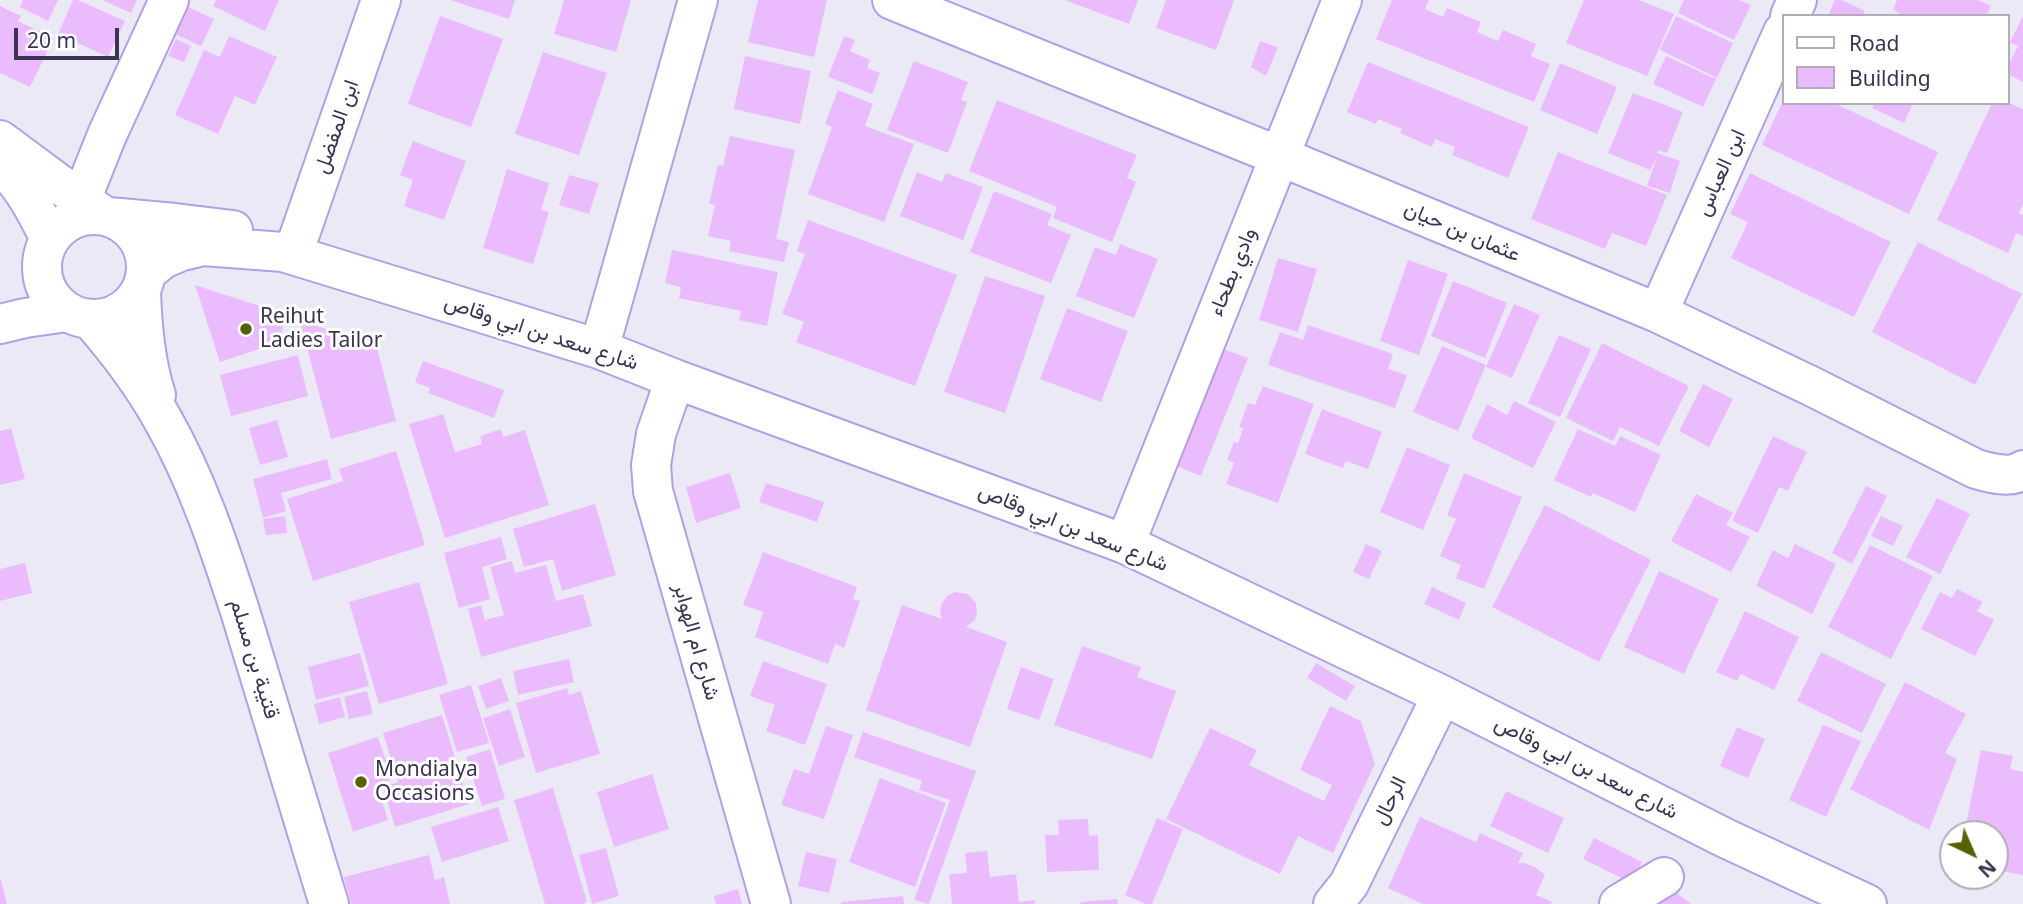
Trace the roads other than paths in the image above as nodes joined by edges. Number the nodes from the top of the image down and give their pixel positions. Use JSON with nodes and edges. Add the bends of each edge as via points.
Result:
{"nodes":[{"id":1,"x":169,"y":0,"type":"edge"},
{"id":2,"x":381,"y":0,"type":"edge"},
{"id":3,"x":698,"y":0,"type":"edge"},
{"id":4,"x":892,"y":0,"type":"edge"},
{"id":5,"x":1342,"y":0,"type":"edge"},
{"id":6,"x":1782,"y":34,"type":"edge"},
{"id":7,"x":0,"y":140,"type":"edge"},
{"id":8,"x":1279,"y":156,"type":"junction"},
{"id":9,"x":0,"y":164,"type":"edge"},
{"id":10,"x":98,"y":211,"type":"junction"},
{"id":11,"x":46,"y":251,"type":"junction"},
{"id":12,"x":288,"y":253,"type":"junction"},
{"id":13,"x":144,"y":281,"type":"junction"},
{"id":14,"x":0,"y":302,"type":"edge"},
{"id":15,"x":1658,"y":313,"type":"junction"},
{"id":16,"x":79,"y":316,"type":"junction"},
{"id":17,"x":0,"y":324,"type":"edge"},
{"id":18,"x":599,"y":349,"type":"junction"},
{"id":19,"x":675,"y":379,"type":"junction"},
{"id":20,"x":163,"y":420,"type":"junction"},
{"id":21,"x":2023,"y":470,"type":"edge"},
{"id":22,"x":1125,"y":544,"type":"junction"},
{"id":23,"x":1442,"y":695,"type":"junction"},
{"id":24,"x":1664,"y":877,"type":"dead end"},
{"id":25,"x":1820,"y":895,"type":"edge"},
{"id":26,"x":329,"y":904,"type":"edge"},
{"id":27,"x":771,"y":904,"type":"edge"},
{"id":28,"x":1333,"y":904,"type":"edge"},
{"id":29,"x":1619,"y":904,"type":"edge"},
{"id":30,"x":1867,"y":904,"type":"edge"}],
"edges":[{"from":1,"to":10,"type":"street","via":[[107,135]]},
{"from":2,"to":12,"type":"street","name":"ابن المفضل"},
{"from":3,"to":18,"type":"street"},
{"from":4,"to":8,"type":"street","name":"عثمان بن حيان"},
{"from":5,"to":8,"type":"street","name":"وادي بطحاء"},
{"from":6,"to":15,"type":"street","name":"ابن العباس"},
{"from":7,"to":10,"type":"street"},
{"from":8,"to":15,"type":"street","name":"عثمان بن حيان"},
{"from":8,"to":22,"type":"street","name":"وادي بطحاء"},
{"from":9,"to":11,"type":"street","via":[[25,192]]},
{"from":10,"to":11,"type":"street","via":[[61,227]]},
{"from":10,"to":12,"type":"street","name":"شارع سعد بن ابي وقاص","via":[[236,231]]},
{"from":10,"to":13,"type":"street","via":[[122,223],[142,243]]},
{"from":11,"to":14,"type":"street"},
{"from":11,"to":16,"type":"street","via":[[43,278],[48,292],[56,303]]},
{"from":12,"to":13,"type":"street","name":"شارع سعد بن ابي وقاص","via":[[203,246],[163,259]]},
{"from":12,"to":18,"type":"street","name":"شارع سعد بن ابي وقاص"},
{"from":13,"to":16,"type":"street","via":[[133,303],[121,312],[107,318]]},
{"from":13,"to":20,"type":"street","name":"قتيبة بن مسلم","via":[[142,323]]},
{"from":15,"to":21,"type":"street","name":"عثمان بن حيان","via":[[1976,469],[1997,475]]},
{"from":16,"to":17,"type":"street"},
{"from":16,"to":20,"type":"street","name":"قتيبة بن مسلم","via":[[130,368]]},
{"from":18,"to":19,"type":"street","name":"شارع سعد بن ابي وقاص"},
{"from":19,"to":22,"type":"street","name":"شارع سعد بن ابي وقاص"},
{"from":19,"to":27,"type":"street","name":"شارع ام الهوابر","via":[[656,435],[653,491]]},
{"from":20,"to":26,"type":"street","name":"قتيبة بن مسلم","via":[[228,573]]},
{"from":22,"to":23,"type":"street","name":"شارع سعد بن ابي وقاص"},
{"from":23,"to":25,"type":"street","name":"شارع سعد بن ابي وقاص","via":[[1725,838]]},
{"from":23,"to":28,"type":"street","name":"الرحال","via":[[1349,884]]},
{"from":24,"to":29,"type":"street"},
{"from":25,"to":30,"type":"street","name":"شارع سعد بن ابي وقاص"}]}
